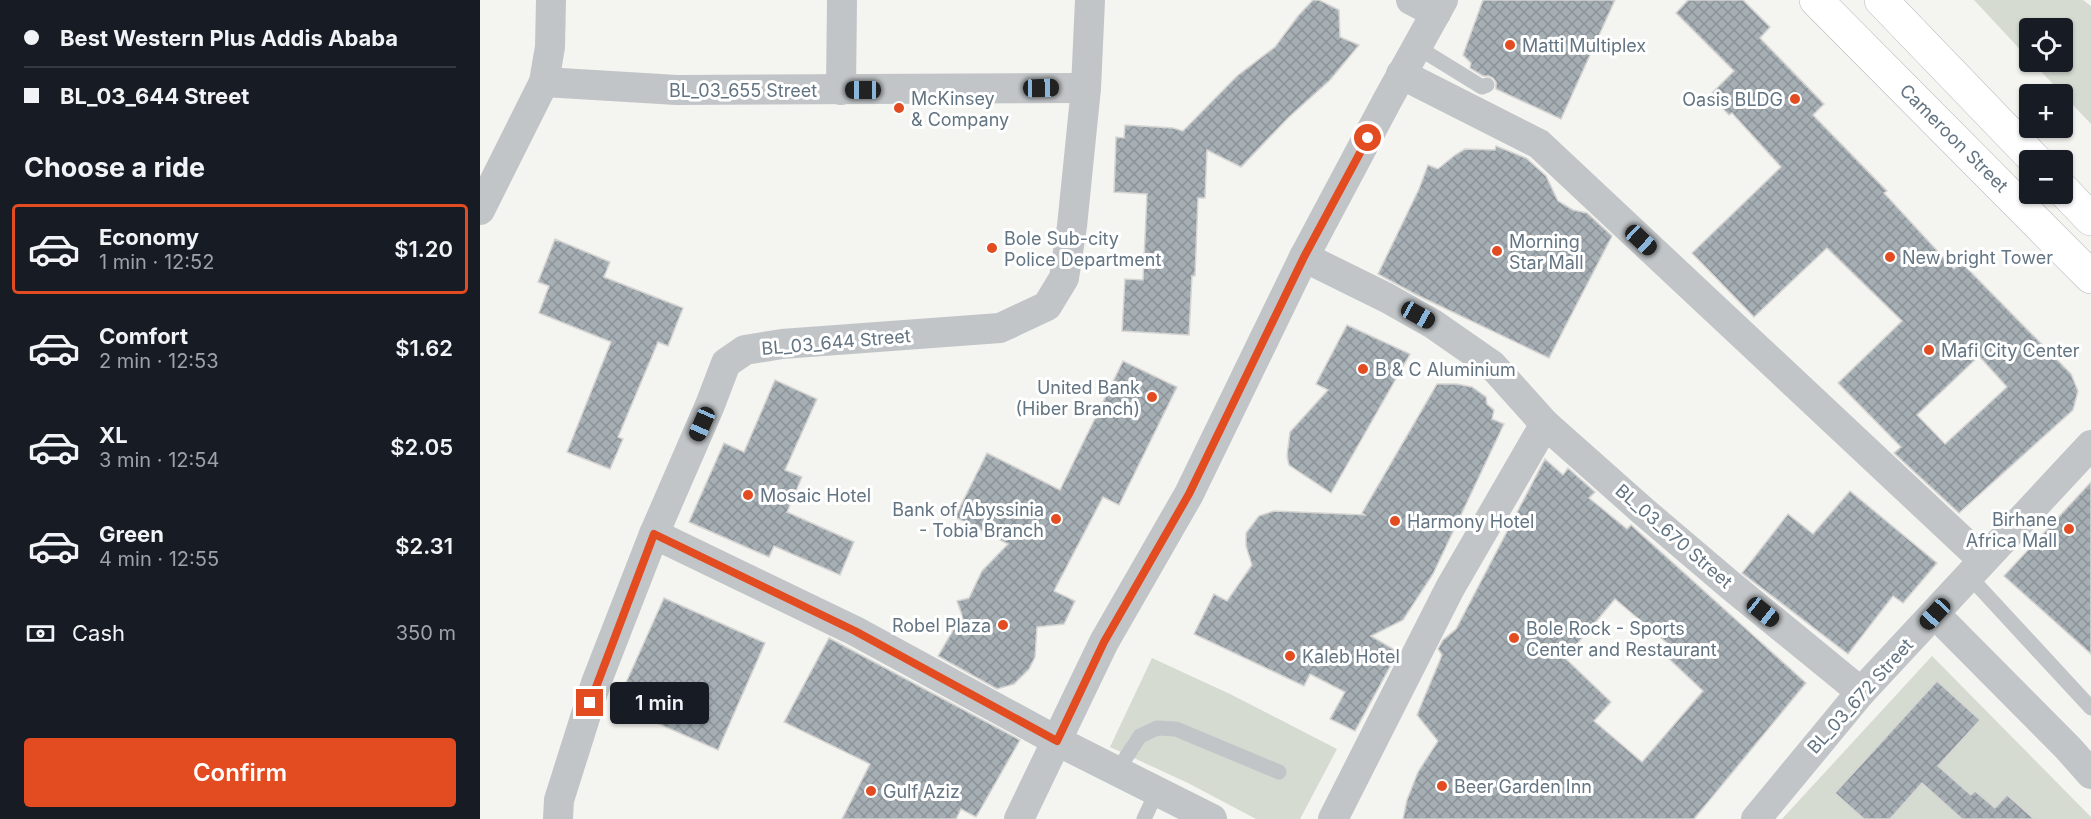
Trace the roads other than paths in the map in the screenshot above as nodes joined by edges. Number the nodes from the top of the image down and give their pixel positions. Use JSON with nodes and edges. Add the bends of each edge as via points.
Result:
{"nodes":[{"id":1,"x":551,"y":0,"type":"edge"},
{"id":2,"x":842,"y":0,"type":"edge"},
{"id":3,"x":1090,"y":0,"type":"edge"},
{"id":4,"x":1816,"y":0,"type":"edge"},
{"id":5,"x":1881,"y":0,"type":"edge"},
{"id":6,"x":1430,"y":4,"type":"edge"},
{"id":7,"x":1417,"y":47,"type":"junction"},
{"id":8,"x":1401,"y":74,"type":"junction"},
{"id":9,"x":544,"y":82,"type":"junction"},
{"id":10,"x":1487,"y":85,"type":"dead end"},
{"id":11,"x":1086,"y":87,"type":"junction"},
{"id":12,"x":841,"y":90,"type":"junction"},
{"id":13,"x":2025,"y":150,"type":"edge"},
{"id":14,"x":2073,"y":200,"type":"edge"},
{"id":15,"x":480,"y":210,"type":"edge"},
{"id":16,"x":2091,"y":219,"type":"edge"},
{"id":17,"x":1304,"y":257,"type":"junction"},
{"id":18,"x":2091,"y":277,"type":"edge"},
{"id":19,"x":1545,"y":424,"type":"junction"},
{"id":20,"x":2091,"y":445,"type":"edge"},
{"id":21,"x":654,"y":534,"type":"junction"},
{"id":22,"x":1976,"y":568,"type":"junction"},
{"id":23,"x":1935,"y":614,"type":"junction"},
{"id":24,"x":1862,"y":692,"type":"junction"},
{"id":25,"x":2091,"y":708,"type":"edge"},
{"id":26,"x":1057,"y":741,"type":"junction"},
{"id":27,"x":1117,"y":771,"type":"junction"},
{"id":28,"x":1280,"y":771,"type":"dead end"},
{"id":29,"x":2091,"y":774,"type":"edge"},
{"id":30,"x":1157,"y":791,"type":"junction"},
{"id":31,"x":558,"y":819,"type":"edge"},
{"id":32,"x":1019,"y":819,"type":"edge"},
{"id":33,"x":1144,"y":819,"type":"edge"},
{"id":34,"x":1212,"y":819,"type":"edge"},
{"id":35,"x":1333,"y":819,"type":"edge"},
{"id":36,"x":1756,"y":819,"type":"edge"}],
"edges":[{"from":1,"to":9,"type":"street","via":[[550,47]]},
{"from":2,"to":12,"type":"street"},
{"from":3,"to":11,"type":"street","name":"BL_03_644 Street"},
{"from":4,"to":18,"type":"main road","name":"Cameroon Street"},
{"from":5,"to":13,"type":"main road"},
{"from":6,"to":7,"type":"street"},
{"from":7,"to":8,"type":"street"},
{"from":7,"to":10,"type":"lane","via":[[1482,87]]},
{"from":8,"to":17,"type":"street"},
{"from":8,"to":22,"type":"street","via":[[1539,144]]},
{"from":9,"to":12,"type":"street","name":"BL_03_655 Street","via":[[677,90]]},
{"from":9,"to":15,"type":"street"},
{"from":11,"to":12,"type":"street","name":"BL_03_655 Street"},
{"from":11,"to":21,"type":"street","name":"BL_03_644 Street","via":[[1064,278],[1047,306],[1000,328],[745,350],[726,363]]},
{"from":14,"to":16,"type":"main road"},
{"from":17,"to":19,"type":"street","name":"BL_03_670 Street","via":[[1433,324],[1492,365]]},
{"from":17,"to":26,"type":"street","via":[[1189,494],[1104,642]]},
{"from":19,"to":24,"type":"street","name":"BL_03_670 Street","via":[[1730,585]]},
{"from":19,"to":35,"type":"street","via":[[1450,588]]},
{"from":20,"to":22,"type":"street","name":"BL_03_672 Street"},
{"from":21,"to":26,"type":"street","via":[[855,631]]},
{"from":21,"to":31,"type":"street","name":"BL_03_644 Street","via":[[596,683],[560,800]]},
{"from":22,"to":23,"type":"street","name":"BL_03_672 Street"},
{"from":22,"to":25,"type":"lane"},
{"from":23,"to":24,"type":"street","name":"BL_03_672 Street"},
{"from":23,"to":29,"type":"street"},
{"from":24,"to":36,"type":"street","name":"BL_03_672 Street"},
{"from":26,"to":27,"type":"street"},
{"from":26,"to":32,"type":"street"},
{"from":27,"to":28,"type":"lane","via":[[1140,736],[1157,728],[1176,729]]},
{"from":27,"to":30,"type":"street"},
{"from":30,"to":33,"type":"lane"},
{"from":30,"to":34,"type":"street"}]}
